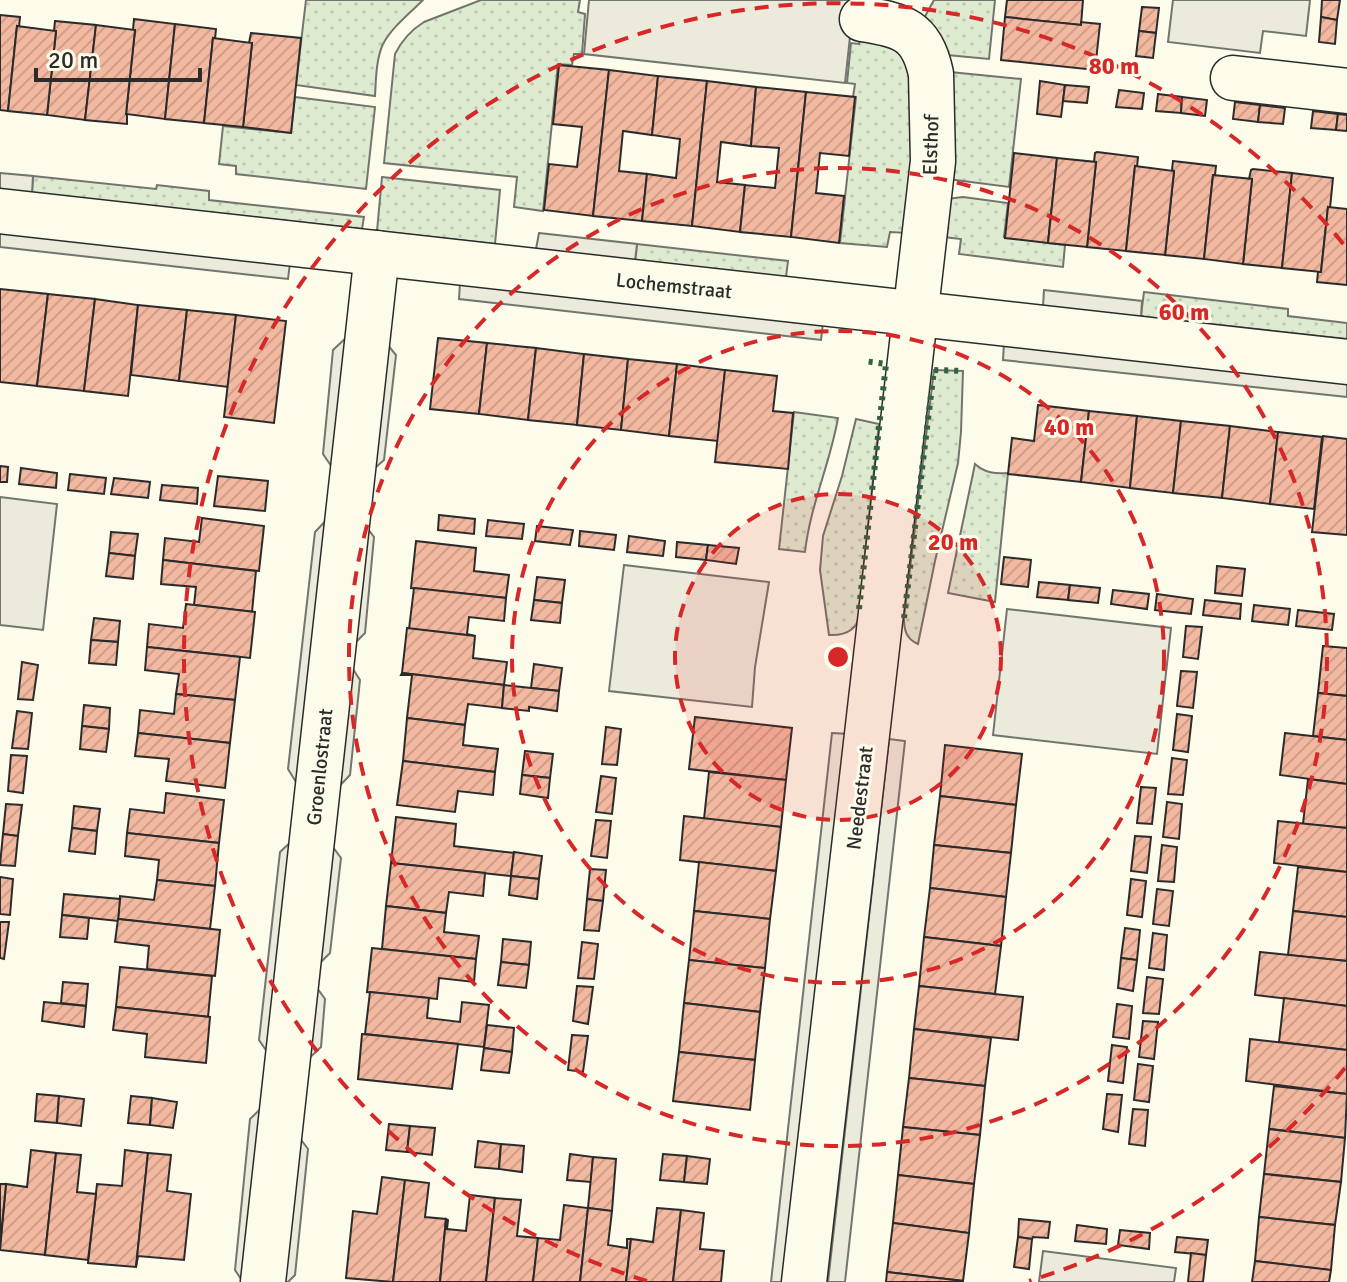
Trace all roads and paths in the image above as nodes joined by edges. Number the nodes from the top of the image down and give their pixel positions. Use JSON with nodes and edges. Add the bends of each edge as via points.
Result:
{"nodes":[{"id":1,"x":862,"y":19,"type":"dead end"},
{"id":2,"x":1233,"y":78,"type":"dead end"},
{"id":3,"x":1347,"y":91,"type":"edge"},
{"id":4,"x":0,"y":211,"type":"edge"},
{"id":5,"x":377,"y":253,"type":"junction"},
{"id":6,"x":916,"y":313,"type":"junction"},
{"id":7,"x":1347,"y":362,"type":"edge"},
{"id":8,"x":263,"y":1282,"type":"edge"},
{"id":9,"x":804,"y":1282,"type":"edge"}],
"edges":[{"from":1,"to":6,"type":"street","name":"Elsthof","via":[[904,28],[922,47],[931,74],[933,161]]},
{"from":2,"to":3,"type":"street"},
{"from":4,"to":5,"type":"street","name":"Lochemstraat"},
{"from":5,"to":6,"type":"street","name":"Lochemstraat"},
{"from":5,"to":8,"type":"street","name":"Groenlostraat"},
{"from":6,"to":7,"type":"street","name":"Lochemstraat"},
{"from":6,"to":9,"type":"street","name":"Needestraat"}]}
